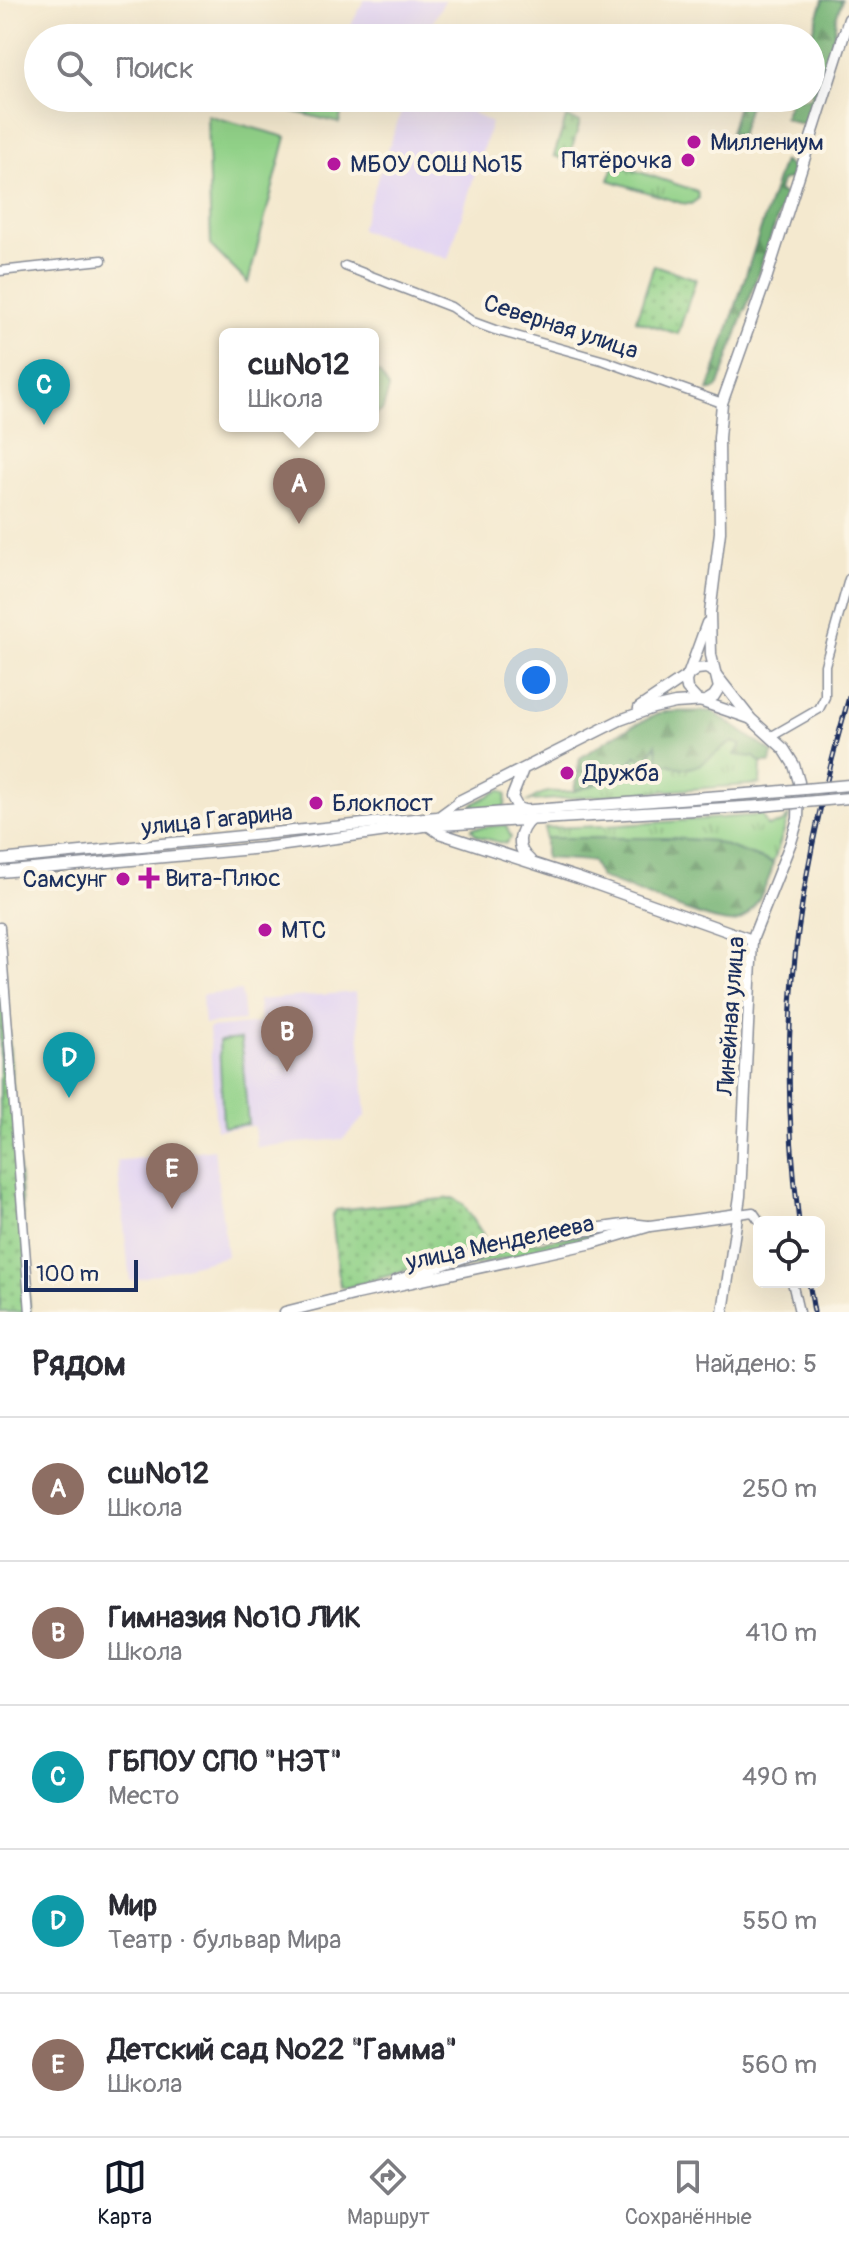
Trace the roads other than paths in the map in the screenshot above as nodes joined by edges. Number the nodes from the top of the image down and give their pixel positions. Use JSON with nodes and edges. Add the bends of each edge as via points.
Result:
{"nodes":[{"id":1,"x":849,"y":19,"type":"edge"},
{"id":2,"x":825,"y":94,"type":"edge"},
{"id":3,"x":819,"y":112,"type":"edge"},
{"id":4,"x":102,"y":260,"type":"dead end"},
{"id":5,"x":345,"y":266,"type":"dead end"},
{"id":6,"x":0,"y":271,"type":"edge"},
{"id":7,"x":722,"y":403,"type":"junction"},
{"id":8,"x":849,"y":579,"type":"edge"},
{"id":9,"x":710,"y":613,"type":"junction"},
{"id":10,"x":690,"y":674,"type":"junction"},
{"id":11,"x":718,"y":679,"type":"junction"},
{"id":12,"x":697,"y":700,"type":"junction"},
{"id":13,"x":751,"y":719,"type":"junction"},
{"id":14,"x":620,"y":720,"type":"junction"},
{"id":15,"x":772,"y":736,"type":"junction"},
{"id":16,"x":522,"y":772,"type":"junction"},
{"id":17,"x":849,"y":785,"type":"edge"},
{"id":18,"x":849,"y":798,"type":"edge"},
{"id":19,"x":459,"y":801,"type":"joint"},
{"id":20,"x":530,"y":815,"type":"junction"},
{"id":21,"x":433,"y":822,"type":"junction"},
{"id":22,"x":0,"y":860,"type":"edge"},
{"id":23,"x":535,"y":864,"type":"junction"},
{"id":24,"x":0,"y":872,"type":"edge"},
{"id":25,"x":0,"y":927,"type":"edge"},
{"id":26,"x":752,"y":940,"type":"junction"},
{"id":27,"x":738,"y":1214,"type":"junction"},
{"id":28,"x":756,"y":1216,"type":"edge"},
{"id":29,"x":650,"y":1226,"type":"junction"},
{"id":30,"x":793,"y":1288,"type":"edge"},
{"id":31,"x":357,"y":1294,"type":"junction"},
{"id":32,"x":30,"y":1312,"type":"edge"},
{"id":33,"x":285,"y":1312,"type":"edge"},
{"id":34,"x":723,"y":1312,"type":"edge"},
{"id":35,"x":799,"y":1312,"type":"edge"}],
"edges":[{"from":1,"to":2,"type":"main road"},
{"from":3,"to":7,"type":"main road"},
{"from":4,"to":6,"type":"street"},
{"from":5,"to":7,"type":"street","name":"Северная улица","via":[[495,330],[605,361]]},
{"from":7,"to":9,"type":"main road","via":[[720,532]]},
{"from":8,"to":15,"type":"street","via":[[825,665],[825,697],[819,709]]},
{"from":9,"to":10,"type":"main road"},
{"from":9,"to":11,"type":"main road","via":[[711,655]]},
{"from":10,"to":11,"type":"main road","via":[[706,668]]},
{"from":10,"to":12,"type":"main road","via":[[687,689]]},
{"from":10,"to":14,"type":"main road"},
{"from":11,"to":12,"type":"main road","via":[[714,696]]},
{"from":11,"to":13,"type":"main road","name":"Линейная улица"},
{"from":12,"to":13,"type":"main road","name":"Линейная улица"},
{"from":12,"to":14,"type":"main road"},
{"from":13,"to":15,"type":"main road","name":"Линейная улица"},
{"from":14,"to":16,"type":"main road"},
{"from":15,"to":26,"type":"main road","name":"Линейная улица","via":[[797,773],[798,819]]},
{"from":16,"to":19,"type":"main road"},
{"from":16,"to":20,"type":"main road","via":[[512,797]]},
{"from":17,"to":20,"type":"main road","name":"улица Гагарина","bridge":true},
{"from":18,"to":20,"type":"main road","name":"улица Гагарина","bridge":true,"via":[[597,817]]},
{"from":19,"to":21,"type":"street"},
{"from":20,"to":21,"type":"main road","name":"улица Гагарина"},
{"from":20,"to":23,"type":"main road","via":[[520,844]]},
{"from":21,"to":22,"type":"main road","name":"улица Гагарина"},
{"from":21,"to":23,"type":"main road","name":"улица Гагарина","via":[[439,833]]},
{"from":21,"to":24,"type":"main road","name":"улица Гагарина","via":[[263,848]]},
{"from":23,"to":26,"type":"main road","name":"улица Гагарина"},
{"from":25,"to":32,"type":"street"},
{"from":26,"to":27,"type":"main road","name":"Линейная улица"},
{"from":27,"to":28,"type":"street"},
{"from":27,"to":29,"type":"main road","name":"улица Менделеева"},
{"from":27,"to":34,"type":"main road","name":"Линейная улица"},
{"from":29,"to":31,"type":"main road","name":"улица Менделеева"},
{"from":29,"to":31,"type":"main road","name":"улица Менделеева","via":[[529,1238]]},
{"from":30,"to":35,"type":"street"},
{"from":31,"to":33,"type":"main road","name":"улица Менделеева"}]}
